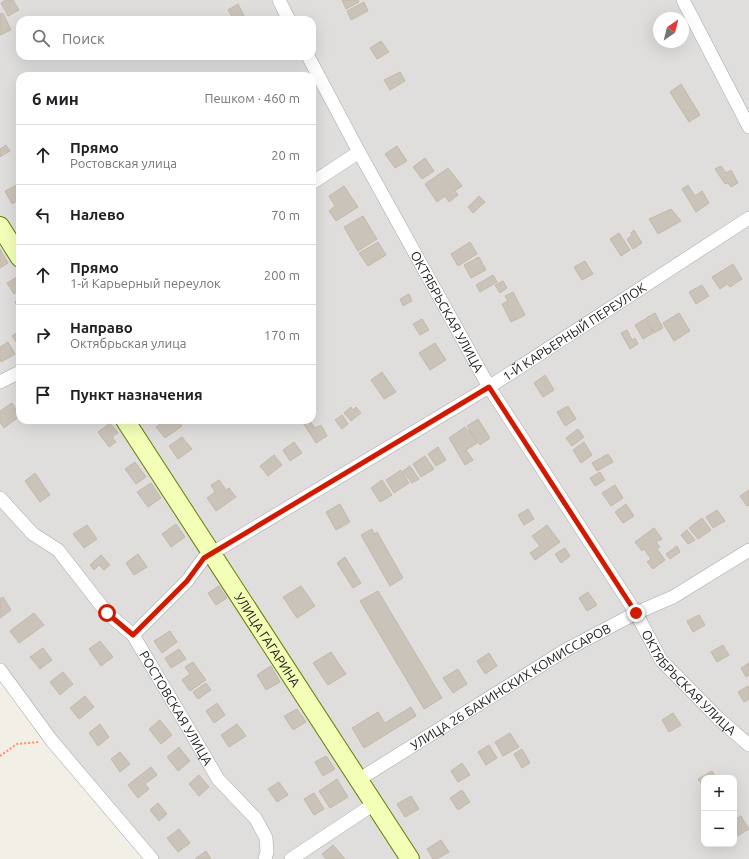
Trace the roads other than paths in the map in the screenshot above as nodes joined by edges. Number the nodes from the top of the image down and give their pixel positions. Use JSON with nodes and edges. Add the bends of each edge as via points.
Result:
{"nodes":[{"id":1,"x":279,"y":0,"type":"edge"},
{"id":2,"x":683,"y":0,"type":"edge"},
{"id":3,"x":288,"y":16,"type":"edge"},
{"id":4,"x":310,"y":60,"type":"edge"},
{"id":5,"x":749,"y":127,"type":"edge"},
{"id":6,"x":359,"y":152,"type":"junction"},
{"id":7,"x":316,"y":179,"type":"edge"},
{"id":8,"x":749,"y":218,"type":"edge"},
{"id":9,"x":0,"y":226,"type":"edge"},
{"id":10,"x":16,"y":252,"type":"edge"},
{"id":11,"x":16,"y":374,"type":"edge"},
{"id":12,"x":0,"y":382,"type":"edge"},
{"id":13,"x":489,"y":387,"type":"junction"},
{"id":14,"x":128,"y":424,"type":"edge"},
{"id":15,"x":0,"y":498,"type":"edge"},
{"id":16,"x":749,"y":550,"type":"edge"},
{"id":17,"x":212,"y":553,"type":"junction"},
{"id":18,"x":636,"y":613,"type":"junction"},
{"id":19,"x":133,"y":635,"type":"junction"},
{"id":20,"x":0,"y":670,"type":"edge"},
{"id":21,"x":749,"y":745,"type":"edge"},
{"id":22,"x":358,"y":780,"type":"junction"},
{"id":23,"x":374,"y":804,"type":"junction"},
{"id":24,"x":152,"y":859,"type":"edge"},
{"id":25,"x":265,"y":859,"type":"edge"},
{"id":26,"x":291,"y":859,"type":"edge"},
{"id":27,"x":410,"y":859,"type":"edge"}],
"edges":[{"from":1,"to":3,"type":"street"},
{"from":2,"to":5,"type":"street"},
{"from":4,"to":6,"type":"street","name":"ОКТЯБРЬСКАЯ УЛИЦА"},
{"from":6,"to":7,"type":"street"},
{"from":6,"to":13,"type":"street","name":"ОКТЯБРЬСКАЯ УЛИЦА"},
{"from":8,"to":13,"type":"street","name":"1-Й КАРЬЕРНЫЙ ПЕРЕУЛОК"},
{"from":9,"to":10,"type":"main road"},
{"from":11,"to":12,"type":"street"},
{"from":13,"to":17,"type":"street","name":"1-Й КАРЬЕРНЫЙ ПЕРЕУЛОК"},
{"from":13,"to":18,"type":"street","name":"ОКТЯБРЬСКАЯ УЛИЦА"},
{"from":14,"to":17,"type":"main road","name":"УЛИЦА ГАГАРИНА"},
{"from":15,"to":19,"type":"street","name":"РОСТОВСКАЯ УЛИЦА","via":[[33,534],[58,550],[107,613]]},
{"from":16,"to":18,"type":"street","name":"УЛИЦА 26 БАКИНСКИХ КОМИССАРОВ","via":[[673,598]]},
{"from":17,"to":19,"type":"street","name":"1-Й КАРЬЕРНЫЙ ПЕРЕУЛОК","via":[[204,558],[187,581]]},
{"from":17,"to":22,"type":"main road","name":"УЛИЦА ГАГАРИНА"},
{"from":18,"to":21,"type":"street","name":"ОКТЯБРЬСКАЯ УЛИЦА","via":[[661,660],[718,718]]},
{"from":18,"to":22,"type":"street","name":"УЛИЦА 26 БАКИНСКИХ КОМИССАРОВ","via":[[564,651]]},
{"from":19,"to":25,"type":"street","name":"РОСТОВСКАЯ УЛИЦА","via":[[218,779],[256,819],[266,838]]},
{"from":20,"to":24,"type":"street","via":[[52,741]]},
{"from":22,"to":23,"type":"main road","name":"УЛИЦА ГАГАРИНА"},
{"from":23,"to":26,"type":"street"},
{"from":23,"to":27,"type":"main road","name":"УЛИЦА ГАГАРИНА"}]}
